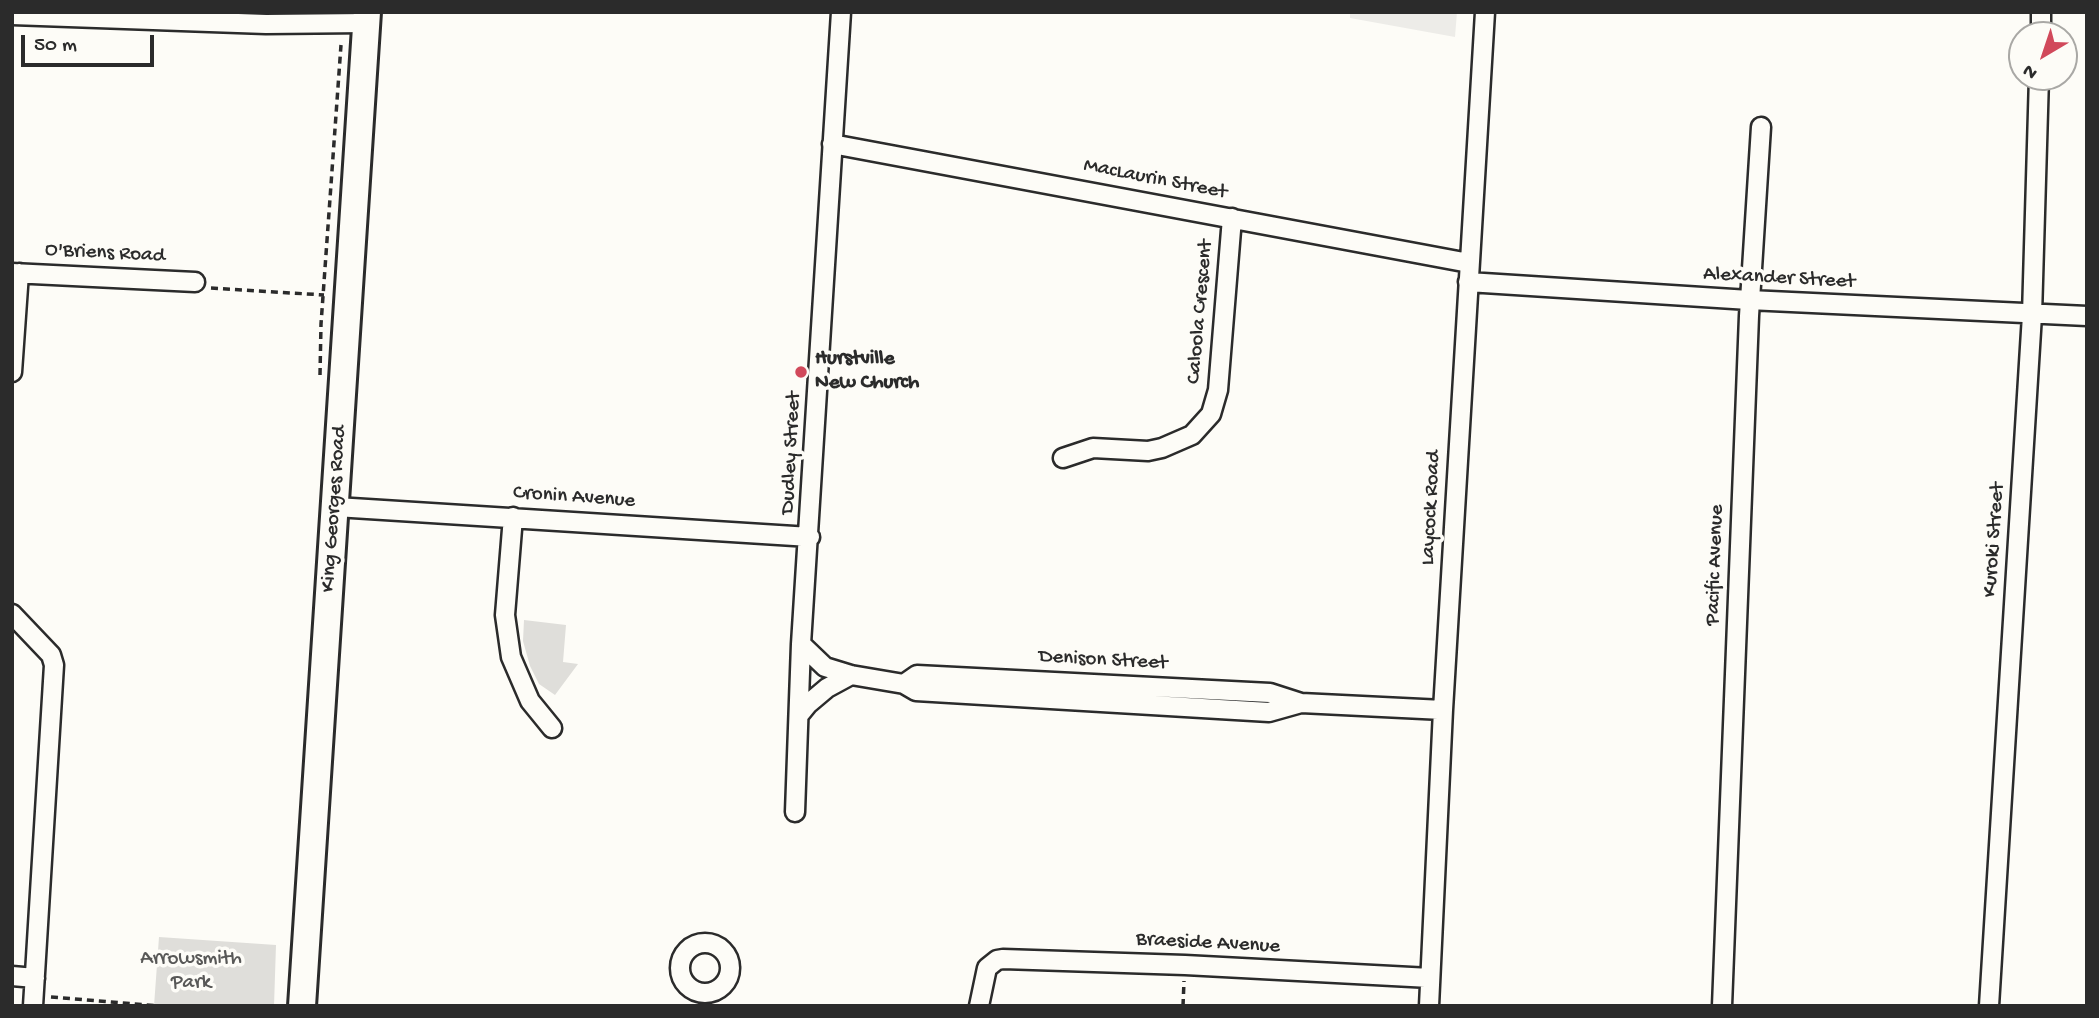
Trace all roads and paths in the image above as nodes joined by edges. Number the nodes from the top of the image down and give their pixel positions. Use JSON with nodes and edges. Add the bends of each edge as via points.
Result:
{"nodes":[{"id":1,"x":841,"y":12,"type":"edge"},
{"id":2,"x":1485,"y":12,"type":"edge"},
{"id":3,"x":12,"y":15,"type":"edge"},
{"id":4,"x":366,"y":18,"type":"edge"},
{"id":5,"x":2039,"y":91,"type":"edge"},
{"id":6,"x":1761,"y":127,"type":"dead end"},
{"id":7,"x":832,"y":144,"type":"junction"},
{"id":8,"x":1232,"y":218,"type":"junction"},
{"id":9,"x":1469,"y":263,"type":"junction"},
{"id":10,"x":16,"y":273,"type":"edge"},
{"id":11,"x":1468,"y":282,"type":"junction"},
{"id":12,"x":202,"y":285,"type":"joint"},
{"id":13,"x":324,"y":295,"type":"dead end"},
{"id":14,"x":1749,"y":300,"type":"junction"},
{"id":15,"x":2032,"y":315,"type":"junction"},
{"id":16,"x":2087,"y":317,"type":"edge"},
{"id":17,"x":12,"y":372,"type":"edge"},
{"id":18,"x":1063,"y":458,"type":"dead end"},
{"id":19,"x":336,"y":507,"type":"junction"},
{"id":20,"x":513,"y":517,"type":"junction"},
{"id":21,"x":810,"y":537,"type":"junction"},
{"id":22,"x":12,"y":614,"type":"edge"},
{"id":23,"x":801,"y":643,"type":"junction"},
{"id":24,"x":851,"y":675,"type":"junction"},
{"id":25,"x":1443,"y":710,"type":"junction"},
{"id":26,"x":799,"y":715,"type":"junction"},
{"id":27,"x":552,"y":728,"type":"dead end"},
{"id":28,"x":794,"y":812,"type":"dead end"},
{"id":29,"x":1185,"y":965,"type":"junction"},
{"id":30,"x":12,"y":976,"type":"edge"},
{"id":31,"x":35,"y":978,"type":"junction"},
{"id":32,"x":1430,"y":978,"type":"junction"},
{"id":33,"x":692,"y":990,"type":"dead end"},
{"id":34,"x":41,"y":1001,"type":"edge"},
{"id":35,"x":160,"y":1006,"type":"edge"},
{"id":36,"x":302,"y":1006,"type":"edge"},
{"id":37,"x":681,"y":1006,"type":"edge"},
{"id":38,"x":979,"y":1006,"type":"edge"},
{"id":39,"x":1183,"y":1006,"type":"edge"},
{"id":40,"x":1429,"y":1006,"type":"edge"},
{"id":41,"x":1722,"y":1006,"type":"edge"},
{"id":42,"x":1989,"y":1006,"type":"edge"}],
"edges":[{"from":1,"to":7,"type":"street","name":"Dudley Street"},
{"from":2,"to":9,"type":"street","name":"Laycock Road"},
{"from":3,"to":4,"type":"street","via":[[266,24]]},
{"from":4,"to":19,"type":"highway","name":"King Georges Road"},
{"from":5,"to":15,"type":"street","name":"Kuroki Street"},
{"from":6,"to":14,"type":"street","name":"Pacific Avenue"},
{"from":7,"to":8,"type":"street","name":"MacLaurin Street"},
{"from":7,"to":21,"type":"street","name":"Dudley Street"},
{"from":8,"to":9,"type":"street","name":"MacLaurin Street"},
{"from":8,"to":18,"type":"street","name":"Caloola Crescent","via":[[1218,390],[1211,414],[1192,435],[1162,448],[1093,449]]},
{"from":9,"to":11,"type":"street","name":"Laycock Road"},
{"from":10,"to":12,"type":"street","name":"O'Briens Road"},
{"from":10,"to":17,"type":"street"},
{"from":11,"to":14,"type":"street","name":"Alexander Street"},
{"from":11,"to":25,"type":"street","name":"Laycock Road"},
{"from":12,"to":13,"type":"path"},
{"from":14,"to":15,"type":"street","name":"Alexander Street"},
{"from":14,"to":41,"type":"street","name":"Pacific Avenue"},
{"from":15,"to":16,"type":"street","name":"Alexander Street"},
{"from":15,"to":42,"type":"street","name":"Kuroki Street"},
{"from":19,"to":20,"type":"street","name":"Cronin Avenue"},
{"from":19,"to":36,"type":"highway","name":"King Georges Road"},
{"from":20,"to":21,"type":"street","name":"Cronin Avenue"},
{"from":20,"to":27,"type":"street","via":[[505,615],[511,657],[530,701]]},
{"from":21,"to":23,"type":"street","name":"Dudley Street"},
{"from":22,"to":31,"type":"street","via":[[51,655],[54,665]]},
{"from":23,"to":24,"type":"street","name":"Denison Street","via":[[825,667]]},
{"from":23,"to":26,"type":"street","name":"Dudley Street"},
{"from":24,"to":25,"type":"street","name":"Denison Street","via":[[904,684],[916,691],[1269,712],[1301,702]]},
{"from":24,"to":26,"type":"street","via":[[827,688]]},
{"from":25,"to":32,"type":"street","name":"Laycock Road"},
{"from":26,"to":28,"type":"street","name":"Dudley Street"},
{"from":29,"to":32,"type":"street","name":"Braeside Avenue"},
{"from":29,"to":38,"type":"street","name":"Braeside Avenue","via":[[997,960],[987,968]]},
{"from":29,"to":39,"type":"path"},
{"from":30,"to":31,"type":"street"},
{"from":31,"to":34,"type":"street"},
{"from":32,"to":40,"type":"street","name":"Laycock Road"},
{"from":33,"to":37,"type":"street"},
{"from":34,"to":35,"type":"path"}]}
